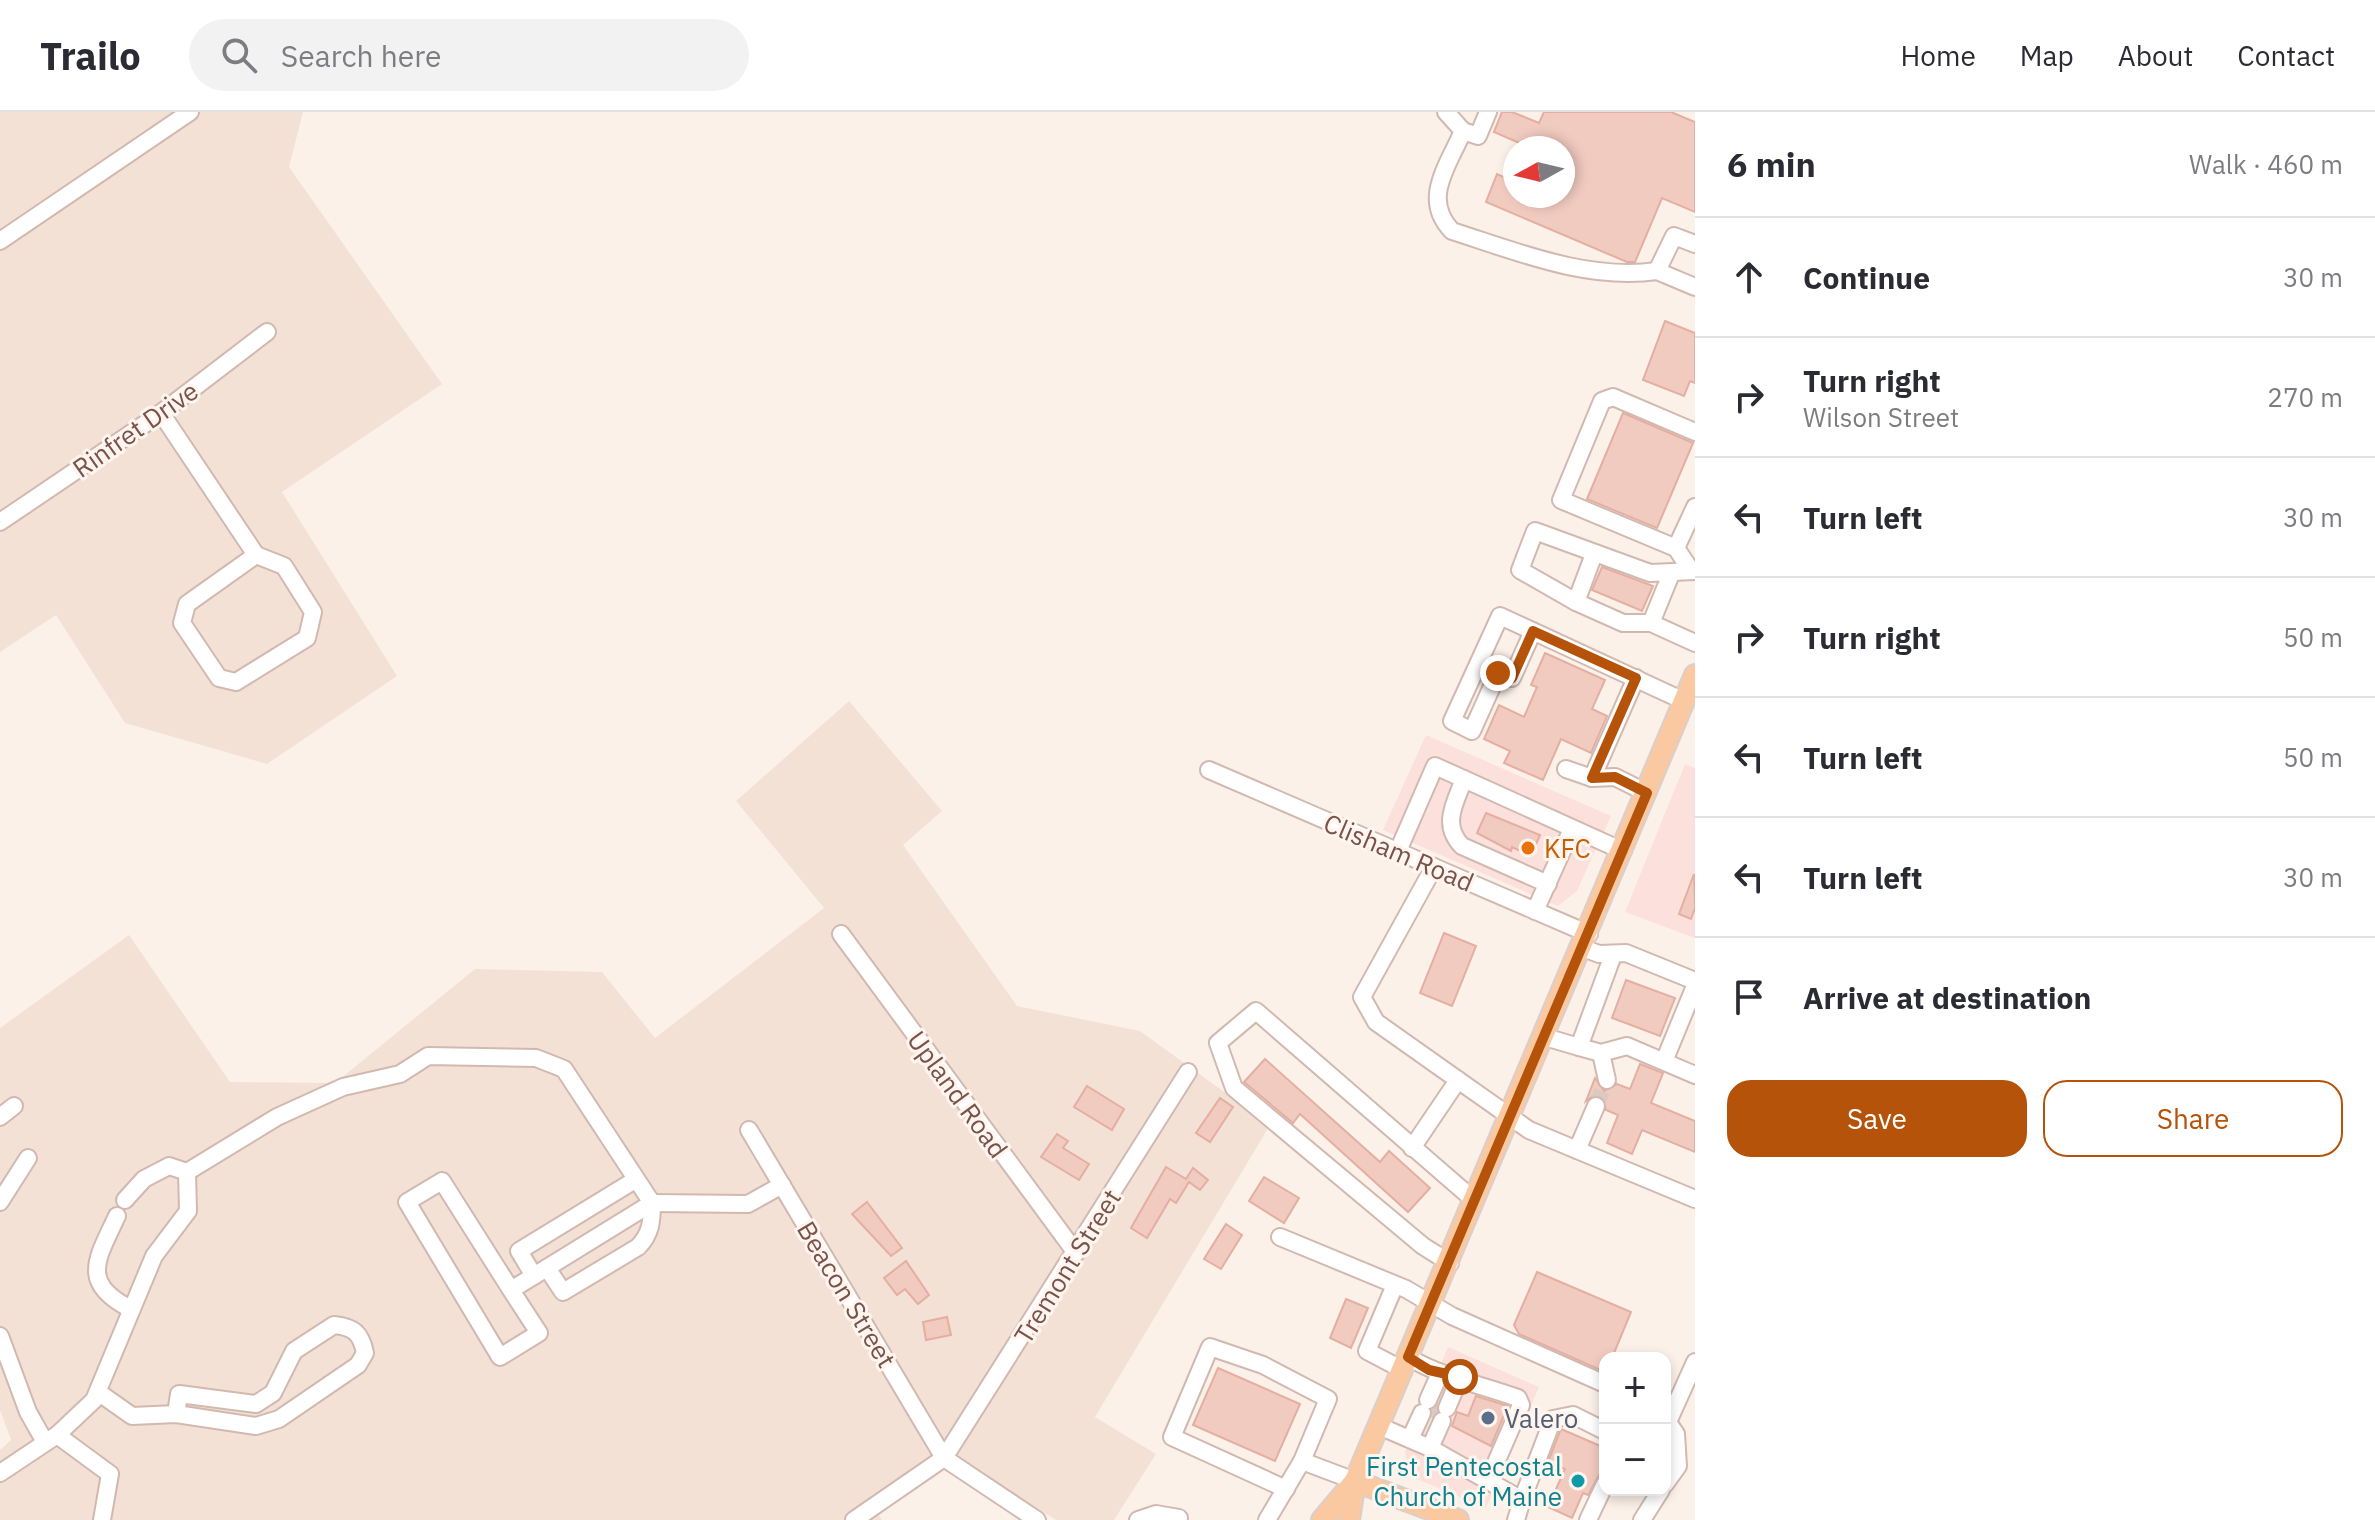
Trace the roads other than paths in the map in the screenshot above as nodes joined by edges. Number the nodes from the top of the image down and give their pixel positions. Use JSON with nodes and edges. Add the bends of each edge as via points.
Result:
{"nodes":[{"id":1,"x":190,"y":112,"type":"edge"},
{"id":2,"x":1446,"y":112,"type":"edge"},
{"id":3,"x":1488,"y":112,"type":"edge"},
{"id":4,"x":1463,"y":131,"type":"junction"},
{"id":5,"x":0,"y":241,"type":"edge"},
{"id":6,"x":1695,"y":244,"type":"edge"},
{"id":7,"x":1657,"y":271,"type":"junction"},
{"id":8,"x":1695,"y":287,"type":"edge"},
{"id":9,"x":267,"y":332,"type":"dead end"},
{"id":10,"x":161,"y":413,"type":"junction"},
{"id":11,"x":1695,"y":432,"type":"edge"},
{"id":12,"x":1695,"y":507,"type":"edge"},
{"id":13,"x":0,"y":522,"type":"edge"},
{"id":14,"x":1676,"y":548,"type":"junction"},
{"id":15,"x":1594,"y":554,"type":"junction"},
{"id":16,"x":256,"y":555,"type":"junction"},
{"id":17,"x":1692,"y":570,"type":"edge"},
{"id":18,"x":1671,"y":574,"type":"junction"},
{"id":19,"x":1576,"y":602,"type":"junction"},
{"id":20,"x":1651,"y":623,"type":"junction"},
{"id":21,"x":1533,"y":631,"type":"junction"},
{"id":22,"x":1695,"y":643,"type":"edge"},
{"id":23,"x":1477,"y":666,"type":"junction"},
{"id":24,"x":1498,"y":673,"type":"junction"},
{"id":25,"x":1695,"y":675,"type":"edge"},
{"id":26,"x":1636,"y":678,"type":"junction"},
{"id":27,"x":1684,"y":701,"type":"junction"},
{"id":28,"x":1566,"y":769,"type":"dead end"},
{"id":29,"x":1209,"y":770,"type":"dead end"},
{"id":30,"x":1592,"y":778,"type":"junction"},
{"id":31,"x":1464,"y":779,"type":"junction"},
{"id":32,"x":1647,"y":793,"type":"junction"},
{"id":33,"x":1572,"y":829,"type":"junction"},
{"id":34,"x":1398,"y":851,"type":"junction"},
{"id":35,"x":1623,"y":851,"type":"junction"},
{"id":36,"x":1434,"y":867,"type":"junction"},
{"id":37,"x":1548,"y":884,"type":"junction"},
{"id":38,"x":1535,"y":911,"type":"junction"},
{"id":39,"x":841,"y":934,"type":"dead end"},
{"id":40,"x":1586,"y":941,"type":"junction"},
{"id":41,"x":1613,"y":955,"type":"junction"},
{"id":42,"x":1695,"y":984,"type":"edge"},
{"id":43,"x":1545,"y":1037,"type":"junction"},
{"id":44,"x":1579,"y":1047,"type":"junction"},
{"id":45,"x":1601,"y":1053,"type":"junction"},
{"id":46,"x":1665,"y":1059,"type":"junction"},
{"id":47,"x":1188,"y":1072,"type":"dead end"},
{"id":48,"x":1695,"y":1075,"type":"edge"},
{"id":49,"x":1458,"y":1080,"type":"junction"},
{"id":50,"x":1607,"y":1080,"type":"tunnel mouth"},
{"id":51,"x":14,"y":1106,"type":"dead end"},
{"id":52,"x":1596,"y":1106,"type":"tunnel mouth"},
{"id":53,"x":0,"y":1117,"type":"edge"},
{"id":54,"x":1509,"y":1119,"type":"junction"},
{"id":55,"x":749,"y":1130,"type":"dead end"},
{"id":56,"x":1412,"y":1148,"type":"junction"},
{"id":57,"x":1577,"y":1150,"type":"junction"},
{"id":58,"x":28,"y":1158,"type":"dead end"},
{"id":59,"x":187,"y":1172,"type":"junction"},
{"id":60,"x":635,"y":1180,"type":"junction"},
{"id":61,"x":782,"y":1185,"type":"junction"},
{"id":62,"x":1695,"y":1199,"type":"edge"},
{"id":63,"x":125,"y":1200,"type":"dead end"},
{"id":64,"x":1475,"y":1201,"type":"junction"},
{"id":65,"x":0,"y":1202,"type":"edge"},
{"id":66,"x":652,"y":1203,"type":"junction"},
{"id":67,"x":117,"y":1216,"type":"dead end"},
{"id":68,"x":1280,"y":1237,"type":"dead end"},
{"id":69,"x":1076,"y":1253,"type":"junction"},
{"id":70,"x":1450,"y":1263,"type":"junction"},
{"id":71,"x":540,"y":1272,"type":"junction"},
{"id":72,"x":1395,"y":1285,"type":"junction"},
{"id":73,"x":511,"y":1290,"type":"junction"},
{"id":74,"x":1433,"y":1304,"type":"junction"},
{"id":75,"x":131,"y":1309,"type":"junction"},
{"id":76,"x":0,"y":1336,"type":"edge"},
{"id":77,"x":1695,"y":1362,"type":"edge"},
{"id":78,"x":1406,"y":1364,"type":"junction"},
{"id":79,"x":1450,"y":1375,"type":"junction"},
{"id":80,"x":1599,"y":1381,"type":"edge"},
{"id":81,"x":98,"y":1392,"type":"junction"},
{"id":82,"x":256,"y":1404,"type":"junction"},
{"id":83,"x":1671,"y":1410,"type":"edge"},
{"id":84,"x":176,"y":1414,"type":"junction"},
{"id":85,"x":256,"y":1426,"type":"junction"},
{"id":86,"x":1379,"y":1426,"type":"junction"},
{"id":87,"x":1671,"y":1427,"type":"edge"},
{"id":88,"x":1599,"y":1428,"type":"edge"},
{"id":89,"x":51,"y":1438,"type":"junction"},
{"id":90,"x":1420,"y":1444,"type":"junction"},
{"id":91,"x":944,"y":1458,"type":"junction"},
{"id":92,"x":1302,"y":1461,"type":"junction"},
{"id":93,"x":0,"y":1473,"type":"edge"},
{"id":94,"x":1671,"y":1476,"type":"edge"},
{"id":95,"x":1355,"y":1481,"type":"junction"},
{"id":96,"x":1488,"y":1481,"type":"junction"},
{"id":97,"x":1286,"y":1489,"type":"junction"},
{"id":98,"x":1599,"y":1496,"type":"edge"},
{"id":99,"x":1657,"y":1496,"type":"edge"},
{"id":100,"x":1522,"y":1500,"type":"junction"},
{"id":101,"x":1179,"y":1518,"type":"dead end"},
{"id":102,"x":102,"y":1520,"type":"edge"},
{"id":103,"x":854,"y":1520,"type":"edge"},
{"id":104,"x":1037,"y":1520,"type":"edge"},
{"id":105,"x":1138,"y":1520,"type":"edge"},
{"id":106,"x":1267,"y":1520,"type":"edge"},
{"id":107,"x":1322,"y":1520,"type":"edge"},
{"id":108,"x":1349,"y":1520,"type":"edge"},
{"id":109,"x":1458,"y":1520,"type":"edge"},
{"id":110,"x":1516,"y":1520,"type":"edge"},
{"id":111,"x":1588,"y":1520,"type":"edge"},
{"id":112,"x":1642,"y":1520,"type":"edge"}],
"edges":[{"from":1,"to":5,"type":"street"},
{"from":2,"to":4,"type":"street"},
{"from":3,"to":4,"type":"street","via":[[1478,136]]},
{"from":4,"to":7,"type":"street","via":[[1435,196],[1441,220],[1452,231],[1560,265],[1636,274]]},
{"from":6,"to":7,"type":"street","via":[[1674,236]]},
{"from":7,"to":8,"type":"street"},
{"from":9,"to":10,"type":"street","name":"Rinfret Drive"},
{"from":10,"to":13,"type":"street","name":"Rinfret Drive"},
{"from":10,"to":16,"type":"street"},
{"from":11,"to":14,"type":"street","via":[[1613,397],[1602,401],[1561,500]]},
{"from":12,"to":14,"type":"street"},
{"from":14,"to":17,"type":"street"},
{"from":15,"to":18,"type":"street","via":[[1650,573]]},
{"from":15,"to":19,"type":"street"},
{"from":15,"to":19,"type":"street","via":[[1535,531],[1520,570]]},
{"from":16,"to":16,"type":"street","via":[[284,566],[313,612],[307,638],[236,682],[219,678],[182,623],[187,604]]},
{"from":17,"to":18,"type":"street"},
{"from":18,"to":20,"type":"street"},
{"from":19,"to":20,"type":"street","via":[[1623,623]]},
{"from":20,"to":22,"type":"street"},
{"from":21,"to":23,"type":"street","via":[[1500,616]]},
{"from":21,"to":24,"type":"street","via":[[1512,678]]},
{"from":21,"to":26,"type":"street"},
{"from":23,"to":24,"type":"street"},
{"from":23,"to":24,"type":"street","via":[[1452,721],[1472,731]]},
{"from":25,"to":27,"type":"main road"},
{"from":26,"to":27,"type":"street"},
{"from":26,"to":30,"type":"street"},
{"from":27,"to":32,"type":"main road"},
{"from":28,"to":30,"type":"street"},
{"from":29,"to":34,"type":"street","name":"Clisham Road"},
{"from":30,"to":32,"type":"street","via":[[1615,777]]},
{"from":31,"to":33,"type":"street"},
{"from":31,"to":34,"type":"street","via":[[1435,766]]},
{"from":31,"to":37,"type":"street","via":[[1449,822],[1452,836],[1462,846]]},
{"from":32,"to":35,"type":"main road"},
{"from":33,"to":35,"type":"street"},
{"from":33,"to":37,"type":"street"},
{"from":34,"to":36,"type":"street","name":"Clisham Road"},
{"from":35,"to":40,"type":"main road"},
{"from":36,"to":38,"type":"street","name":"Clisham Road"},
{"from":36,"to":49,"type":"street","via":[[1362,997],[1376,1022]]},
{"from":37,"to":38,"type":"street"},
{"from":38,"to":40,"type":"street","name":"Clisham Road"},
{"from":39,"to":69,"type":"street","name":"Upland Road"},
{"from":40,"to":41,"type":"street","name":"Clisham Road"},
{"from":40,"to":43,"type":"main road"},
{"from":41,"to":42,"type":"street","name":"Clisham Road","via":[[1626,953]]},
{"from":41,"to":44,"type":"street"},
{"from":42,"to":46,"type":"street"},
{"from":43,"to":44,"type":"street"},
{"from":43,"to":54,"type":"main road"},
{"from":44,"to":45,"type":"street"},
{"from":45,"to":46,"type":"street","via":[[1627,1046]]},
{"from":45,"to":50,"type":"street"},
{"from":46,"to":48,"type":"street"},
{"from":47,"to":69,"type":"street","name":"Tremont Street"},
{"from":49,"to":54,"type":"street"},
{"from":49,"to":56,"type":"street"},
{"from":51,"to":53,"type":"street"},
{"from":52,"to":57,"type":"street"},
{"from":54,"to":57,"type":"street"},
{"from":54,"to":64,"type":"main road"},
{"from":55,"to":61,"type":"street","name":"Beacon Street"},
{"from":56,"to":64,"type":"street"},
{"from":56,"to":70,"type":"street","via":[[1256,1011],[1218,1043],[1234,1088]]},
{"from":57,"to":62,"type":"street"},
{"from":58,"to":65,"type":"street"},
{"from":59,"to":60,"type":"street","via":[[277,1117],[343,1087],[400,1074],[428,1056],[536,1058],[564,1069]]},
{"from":59,"to":63,"type":"street","via":[[169,1166],[144,1179]]},
{"from":59,"to":75,"type":"street","via":[[188,1211],[154,1256]]},
{"from":60,"to":66,"type":"street"},
{"from":60,"to":71,"type":"street","via":[[519,1251]]},
{"from":61,"to":66,"type":"street","via":[[748,1204]]},
{"from":61,"to":91,"type":"street","name":"Beacon Street"},
{"from":64,"to":70,"type":"main road"},
{"from":66,"to":71,"type":"street"},
{"from":66,"to":71,"type":"street","via":[[647,1239],[638,1247],[563,1292]]},
{"from":67,"to":75,"type":"street","via":[[95,1277],[109,1298]]},
{"from":68,"to":72,"type":"street"},
{"from":69,"to":91,"type":"street","name":"Tremont Street"},
{"from":70,"to":74,"type":"main road"},
{"from":71,"to":73,"type":"street"},
{"from":72,"to":74,"type":"street"},
{"from":72,"to":78,"type":"street","via":[[1367,1351]]},
{"from":73,"to":73,"type":"street","via":[[539,1333],[500,1357],[407,1202],[442,1181]]},
{"from":74,"to":78,"type":"main road"},
{"from":74,"to":80,"type":"street"},
{"from":75,"to":81,"type":"street"},
{"from":76,"to":89,"type":"street","via":[[28,1412]]},
{"from":77,"to":83,"type":"street"},
{"from":78,"to":79,"type":"street"},
{"from":78,"to":86,"type":"main road"},
{"from":79,"to":90,"type":"street"},
{"from":79,"to":96,"type":"street","via":[[1518,1398],[1521,1405]]},
{"from":81,"to":84,"type":"street","via":[[132,1416]]},
{"from":81,"to":89,"type":"street"},
{"from":82,"to":84,"type":"street","via":[[179,1394]]},
{"from":82,"to":85,"type":"street"},
{"from":82,"to":85,"type":"street","via":[[273,1393],[294,1351],[334,1325],[350,1327],[362,1337],[365,1353],[358,1365],[279,1419]]},
{"from":84,"to":85,"type":"street"},
{"from":86,"to":90,"type":"street"},
{"from":86,"to":95,"type":"main road"},
{"from":87,"to":94,"type":"street","via":[[1678,1466]]},
{"from":88,"to":100,"type":"street","via":[[1573,1415],[1553,1419]]},
{"from":89,"to":93,"type":"street"},
{"from":89,"to":102,"type":"street","via":[[110,1474]]},
{"from":90,"to":96,"type":"street"},
{"from":91,"to":103,"type":"street"},
{"from":91,"to":104,"type":"street"},
{"from":92,"to":95,"type":"street"},
{"from":92,"to":97,"type":"street"},
{"from":92,"to":97,"type":"street","via":[[1328,1399],[1263,1365],[1210,1347],[1172,1437]]},
{"from":95,"to":107,"type":"main road"},
{"from":95,"to":108,"type":"main road"},
{"from":95,"to":109,"type":"main road"},
{"from":96,"to":100,"type":"street"},
{"from":97,"to":106,"type":"street"},
{"from":98,"to":111,"type":"street"},
{"from":99,"to":112,"type":"street"},
{"from":100,"to":110,"type":"street"},
{"from":101,"to":105,"type":"street","via":[[1156,1514]]}]}
